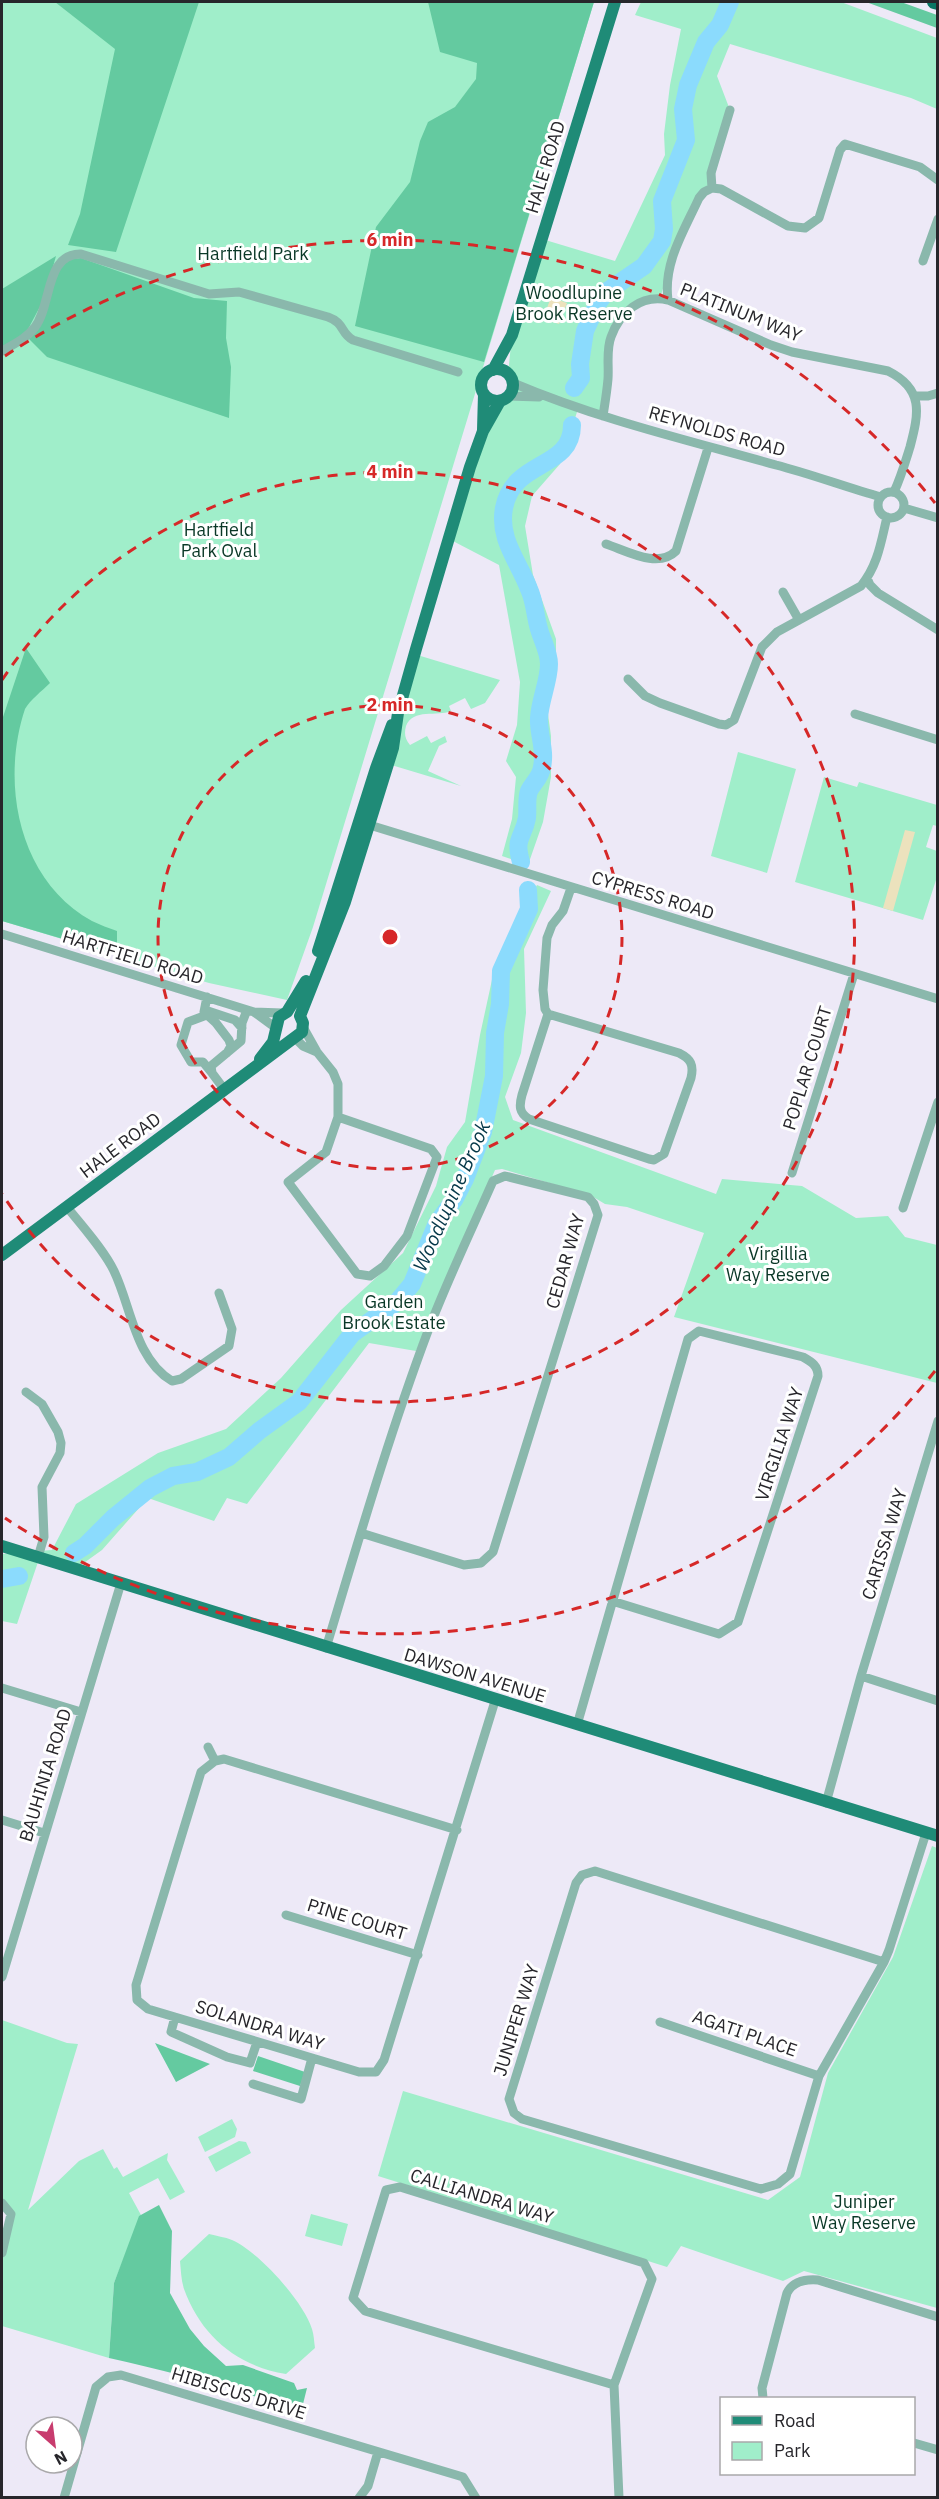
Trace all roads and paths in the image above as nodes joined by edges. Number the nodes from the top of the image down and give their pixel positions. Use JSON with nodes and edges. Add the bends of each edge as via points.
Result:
{"nodes":[{"id":1,"x":613,"y":4,"type":"edge"},
{"id":2,"x":730,"y":110,"type":"dead end"},
{"id":3,"x":937,"y":180,"type":"edge"},
{"id":4,"x":712,"y":188,"type":"junction"},
{"id":5,"x":938,"y":219,"type":"edge"},
{"id":6,"x":923,"y":261,"type":"dead end"},
{"id":7,"x":668,"y":300,"type":"junction"},
{"id":8,"x":512,"y":336,"type":"junction"},
{"id":9,"x":2,"y":351,"type":"edge"},
{"id":10,"x":494,"y":370,"type":"junction"},
{"id":11,"x":458,"y":372,"type":"dead end"},
{"id":12,"x":511,"y":379,"type":"junction"},
{"id":13,"x":938,"y":393,"type":"edge"},
{"id":14,"x":484,"y":394,"type":"junction"},
{"id":15,"x":915,"y":396,"type":"junction"},
{"id":16,"x":544,"y":397,"type":"junction"},
{"id":17,"x":504,"y":399,"type":"junction"},
{"id":18,"x":603,"y":416,"type":"junction"},
{"id":19,"x":483,"y":431,"type":"junction"},
{"id":20,"x":708,"y":448,"type":"junction"},
{"id":21,"x":894,"y":492,"type":"junction"},
{"id":22,"x":881,"y":497,"type":"junction"},
{"id":23,"x":904,"y":508,"type":"junction"},
{"id":24,"x":887,"y":517,"type":"junction"},
{"id":25,"x":938,"y":518,"type":"edge"},
{"id":26,"x":606,"y":544,"type":"dead end"},
{"id":27,"x":867,"y":578,"type":"junction"},
{"id":28,"x":783,"y":592,"type":"dead end"},
{"id":29,"x":799,"y":620,"type":"junction"},
{"id":30,"x":938,"y":630,"type":"edge"},
{"id":31,"x":628,"y":680,"type":"dead end"},
{"id":32,"x":855,"y":714,"type":"dead end"},
{"id":33,"x":938,"y":740,"type":"edge"},
{"id":34,"x":364,"y":824,"type":"junction"},
{"id":35,"x":571,"y":888,"type":"junction"},
{"id":36,"x":2,"y":934,"type":"edge"},
{"id":37,"x":854,"y":974,"type":"junction"},
{"id":38,"x":938,"y":999,"type":"edge"},
{"id":39,"x":207,"y":1007,"type":"junction"},
{"id":40,"x":251,"y":1011,"type":"junction"},
{"id":41,"x":285,"y":1013,"type":"junction"},
{"id":42,"x":548,"y":1014,"type":"junction"},
{"id":43,"x":302,"y":1022,"type":"junction"},
{"id":44,"x":242,"y":1028,"type":"junction"},
{"id":45,"x":276,"y":1030,"type":"junction"},
{"id":46,"x":293,"y":1038,"type":"junction"},
{"id":47,"x":317,"y":1052,"type":"junction"},
{"id":48,"x":227,"y":1053,"type":"junction"},
{"id":49,"x":258,"y":1062,"type":"junction"},
{"id":50,"x":212,"y":1073,"type":"junction"},
{"id":51,"x":224,"y":1089,"type":"junction"},
{"id":52,"x":938,"y":1102,"type":"edge"},
{"id":53,"x":338,"y":1117,"type":"junction"},
{"id":54,"x":792,"y":1173,"type":"dead end"},
{"id":55,"x":67,"y":1207,"type":"junction"},
{"id":56,"x":903,"y":1208,"type":"dead end"},
{"id":57,"x":2,"y":1255,"type":"edge"},
{"id":58,"x":219,"y":1293,"type":"dead end"},
{"id":59,"x":26,"y":1392,"type":"dead end"},
{"id":60,"x":938,"y":1421,"type":"edge"},
{"id":61,"x":361,"y":1533,"type":"junction"},
{"id":62,"x":2,"y":1546,"type":"edge"},
{"id":63,"x":38,"y":1557,"type":"junction"},
{"id":64,"x":121,"y":1583,"type":"junction"},
{"id":65,"x":612,"y":1601,"type":"junction"},
{"id":66,"x":326,"y":1648,"type":"junction"},
{"id":67,"x":861,"y":1676,"type":"junction"},
{"id":68,"x":2,"y":1688,"type":"edge"},
{"id":69,"x":495,"y":1701,"type":"junction"},
{"id":70,"x":938,"y":1701,"type":"edge"},
{"id":71,"x":81,"y":1712,"type":"junction"},
{"id":72,"x":577,"y":1725,"type":"junction"},
{"id":73,"x":208,"y":1747,"type":"dead end"},
{"id":74,"x":215,"y":1761,"type":"junction"},
{"id":75,"x":826,"y":1803,"type":"junction"},
{"id":76,"x":2,"y":1820,"type":"edge"},
{"id":77,"x":457,"y":1830,"type":"junction"},
{"id":78,"x":45,"y":1833,"type":"junction"},
{"id":79,"x":932,"y":1835,"type":"edge"},
{"id":80,"x":285,"y":1915,"type":"dead end"},
{"id":81,"x":418,"y":1955,"type":"junction"},
{"id":82,"x":5,"y":1956,"type":"edge"},
{"id":83,"x":884,"y":1962,"type":"junction"},
{"id":84,"x":2,"y":1977,"type":"edge"},
{"id":85,"x":175,"y":2017,"type":"junction"},
{"id":86,"x":660,"y":2022,"type":"dead end"},
{"id":87,"x":257,"y":2042,"type":"junction"},
{"id":88,"x":312,"y":2058,"type":"junction"},
{"id":89,"x":819,"y":2076,"type":"junction"},
{"id":90,"x":253,"y":2084,"type":"dead end"},
{"id":91,"x":2,"y":2203,"type":"edge"},
{"id":92,"x":2,"y":2253,"type":"edge"},
{"id":93,"x":938,"y":2317,"type":"edge"},
{"id":94,"x":614,"y":2385,"type":"junction"},
{"id":95,"x":763,"y":2397,"type":"edge"},
{"id":96,"x":915,"y":2443,"type":"edge"},
{"id":97,"x":938,"y":2450,"type":"edge"},
{"id":98,"x":378,"y":2452,"type":"junction"},
{"id":99,"x":64,"y":2498,"type":"edge"},
{"id":100,"x":358,"y":2498,"type":"edge"},
{"id":101,"x":476,"y":2498,"type":"edge"},
{"id":102,"x":618,"y":2498,"type":"edge"}],
"edges":[{"from":1,"to":8,"type":"main road","name":"HALE ROAD"},
{"from":2,"to":4,"type":"street","via":[[711,173]]},
{"from":3,"to":4,"type":"street","via":[[920,167],[845,144],[819,218],[805,228],[788,226],[721,189]]},
{"from":4,"to":7,"type":"street","via":[[699,198],[672,256],[666,286]]},
{"from":5,"to":6,"type":"street"},
{"from":7,"to":15,"type":"street","name":"PLATINUM WAY","via":[[792,352],[888,371],[900,377]]},
{"from":7,"to":18,"type":"street","name":"PLATINUM WAY","via":[[637,303],[627,310],[610,338]]},
{"from":8,"to":10,"type":"main road","name":"HALE ROAD"},
{"from":8,"to":12,"type":"main road","name":"HALE ROAD"},
{"from":9,"to":11,"type":"street","via":[[25,338],[40,320],[61,259],[81,254],[209,294],[239,292],[328,317],[338,322],[353,340]]},
{"from":10,"to":12,"type":"main road","via":[[504,371]]},
{"from":10,"to":14,"type":"main road","via":[[483,378]]},
{"from":12,"to":16,"type":"street","name":"REYNOLDS ROAD"},
{"from":12,"to":17,"type":"main road"},
{"from":13,"to":15,"type":"street"},
{"from":14,"to":17,"type":"main road","via":[[491,400]]},
{"from":14,"to":19,"type":"main road","name":"HALE ROAD"},
{"from":15,"to":21,"type":"street","via":[[915,428]]},
{"from":16,"to":17,"type":"street","name":"REYNOLDS ROAD"},
{"from":16,"to":18,"type":"street","name":"REYNOLDS ROAD"},
{"from":17,"to":19,"type":"main road","name":"HALE ROAD"},
{"from":18,"to":20,"type":"street","name":"REYNOLDS ROAD"},
{"from":19,"to":34,"type":"main road","name":"HALE ROAD","via":[[419,638],[398,713],[393,748]]},
{"from":20,"to":22,"type":"street","name":"REYNOLDS ROAD"},
{"from":20,"to":26,"type":"street","via":[[676,551],[669,558],[658,560]]},
{"from":21,"to":22,"type":"street"},
{"from":21,"to":23,"type":"street","via":[[903,500]]},
{"from":22,"to":24,"type":"street","via":[[879,509]]},
{"from":23,"to":24,"type":"street","via":[[896,517]]},
{"from":23,"to":25,"type":"street"},
{"from":24,"to":27,"type":"street","via":[[878,557]]},
{"from":27,"to":29,"type":"street","via":[[861,586]]},
{"from":27,"to":30,"type":"street","via":[[878,593]]},
{"from":28,"to":29,"type":"street"},
{"from":29,"to":31,"type":"street","via":[[777,632],[762,647],[734,720],[726,725],[660,703],[645,696]]},
{"from":32,"to":33,"type":"street"},
{"from":34,"to":35,"type":"street","name":"CYPRESS ROAD"},
{"from":34,"to":41,"type":"main road","name":"HALE ROAD","via":[[308,978]]},
{"from":34,"to":43,"type":"main road","name":"HALE ROAD","via":[[331,941]]},
{"from":35,"to":37,"type":"street","name":"CYPRESS ROAD"},
{"from":35,"to":42,"type":"street","via":[[547,938],[543,990]]},
{"from":36,"to":39,"type":"street","name":"HARTFIELD ROAD"},
{"from":37,"to":38,"type":"street","name":"CYPRESS ROAD"},
{"from":37,"to":54,"type":"street","name":"POPLAR COURT"},
{"from":39,"to":40,"type":"street","name":"HARTFIELD ROAD"},
{"from":39,"to":44,"type":"street","via":[[235,1020]]},
{"from":39,"to":48,"type":"street","via":[[229,1040]]},
{"from":39,"to":50,"type":"street","via":[[188,1022],[181,1045],[191,1062],[203,1062]]},
{"from":40,"to":41,"type":"street","name":"HARTFIELD ROAD"},
{"from":40,"to":44,"type":"street","via":[[243,1017]]},
{"from":40,"to":45,"type":"street","name":"HARTFIELD ROAD"},
{"from":41,"to":43,"type":"main road"},
{"from":41,"to":45,"type":"main road","name":"HALE ROAD","via":[[276,1021]]},
{"from":42,"to":42,"type":"street","via":[[520,1105],[524,1116],[649,1159],[664,1155],[691,1078],[691,1061],[679,1053]]},
{"from":43,"to":46,"type":"main road","name":"HALE ROAD"},
{"from":43,"to":47,"type":"street"},
{"from":44,"to":48,"type":"street","via":[[241,1041]]},
{"from":45,"to":46,"type":"main road"},
{"from":45,"to":49,"type":"main road","name":"HALE ROAD","via":[[273,1042]]},
{"from":46,"to":47,"type":"street"},
{"from":46,"to":49,"type":"main road","name":"HALE ROAD"},
{"from":47,"to":53,"type":"street","via":[[338,1084]]},
{"from":48,"to":50,"type":"street","via":[[213,1064]]},
{"from":49,"to":51,"type":"main road","name":"HALE ROAD"},
{"from":50,"to":51,"type":"street"},
{"from":51,"to":55,"type":"main road","name":"HALE ROAD"},
{"from":52,"to":56,"type":"street"},
{"from":53,"to":53,"type":"street","via":[[326,1152],[288,1182],[357,1274],[370,1276],[384,1266],[406,1236],[436,1157],[430,1149]]},
{"from":55,"to":57,"type":"main road","name":"HALE ROAD"},
{"from":55,"to":58,"type":"street","via":[[114,1270],[136,1332],[160,1374],[172,1381],[181,1379],[229,1346],[232,1329]]},
{"from":59,"to":63,"type":"street","via":[[42,1404],[60,1443],[60,1453],[42,1487],[44,1537]]},
{"from":60,"to":67,"type":"street","name":"CARISSA WAY"},
{"from":61,"to":61,"type":"street","name":"CEDAR WAY","via":[[429,1330],[493,1181],[505,1176],[588,1197],[598,1215],[493,1552],[481,1563],[464,1565]]},
{"from":61,"to":66,"type":"street","name":"CEDAR WAY"},
{"from":62,"to":63,"type":"main road","name":"DAWSON AVENUE"},
{"from":63,"to":64,"type":"main road","name":"DAWSON AVENUE"},
{"from":64,"to":66,"type":"main road","name":"DAWSON AVENUE"},
{"from":64,"to":71,"type":"street","name":"BAUHINIA ROAD"},
{"from":65,"to":65,"type":"street","name":"VIRGILIA WAY","via":[[691,1335],[699,1331],[811,1361],[818,1376],[738,1622],[719,1634]]},
{"from":65,"to":72,"type":"street","name":"VIRGILIA WAY"},
{"from":66,"to":69,"type":"main road","name":"DAWSON AVENUE"},
{"from":67,"to":70,"type":"street"},
{"from":67,"to":75,"type":"street","name":"CARISSA WAY"},
{"from":68,"to":71,"type":"street"},
{"from":69,"to":72,"type":"main road","name":"DAWSON AVENUE"},
{"from":69,"to":77,"type":"street","name":"SOLANDRA WAY"},
{"from":71,"to":78,"type":"street","name":"BAUHINIA ROAD"},
{"from":72,"to":75,"type":"main road","name":"DAWSON AVENUE"},
{"from":73,"to":74,"type":"street"},
{"from":74,"to":77,"type":"street","via":[[224,1760]]},
{"from":74,"to":85,"type":"street","name":"SOLANDRA WAY","via":[[201,1772],[136,1985],[137,2000],[148,2009]]},
{"from":75,"to":79,"type":"main road","name":"DAWSON AVENUE"},
{"from":76,"to":78,"type":"street"},
{"from":77,"to":81,"type":"street","name":"SOLANDRA WAY"},
{"from":78,"to":82,"type":"street","name":"BAUHINIA ROAD"},
{"from":79,"to":83,"type":"street","name":"JUNIPER WAY"},
{"from":80,"to":81,"type":"street","name":"PINE COURT"},
{"from":81,"to":88,"type":"street","name":"SOLANDRA WAY","via":[[384,2060],[376,2072],[359,2072]]},
{"from":82,"to":84,"type":"street","name":"BAUHINIA ROAD"},
{"from":83,"to":89,"type":"street","name":"JUNIPER WAY"},
{"from":83,"to":89,"type":"street","name":"JUNIPER WAY","via":[[588,1872],[576,1883],[509,2099],[514,2113],[522,2119],[761,2188],[778,2184],[790,2174]]},
{"from":85,"to":87,"type":"street","name":"SOLANDRA WAY"},
{"from":85,"to":87,"type":"street","via":[[171,2032],[227,2056],[250,2063]]},
{"from":86,"to":89,"type":"street","name":"AGATI PLACE"},
{"from":87,"to":88,"type":"street","name":"SOLANDRA WAY"},
{"from":88,"to":90,"type":"street","via":[[301,2099]]},
{"from":91,"to":92,"type":"street","via":[[11,2214]]},
{"from":93,"to":95,"type":"street","via":[[818,2280],[803,2280],[787,2293]]},
{"from":94,"to":94,"type":"street","name":"CALLIANDRA WAY","via":[[652,2278],[644,2263],[400,2187],[386,2190],[353,2298],[365,2312]]},
{"from":94,"to":102,"type":"street","name":"CALLIANDRA WAY"},
{"from":96,"to":97,"type":"street"},
{"from":98,"to":99,"type":"street","name":"HIBISCUS DRIVE","via":[[121,2375],[108,2377],[96,2387]]},
{"from":98,"to":100,"type":"street","via":[[368,2486]]},
{"from":98,"to":101,"type":"street","name":"HIBISCUS DRIVE","via":[[463,2477]]}]}
